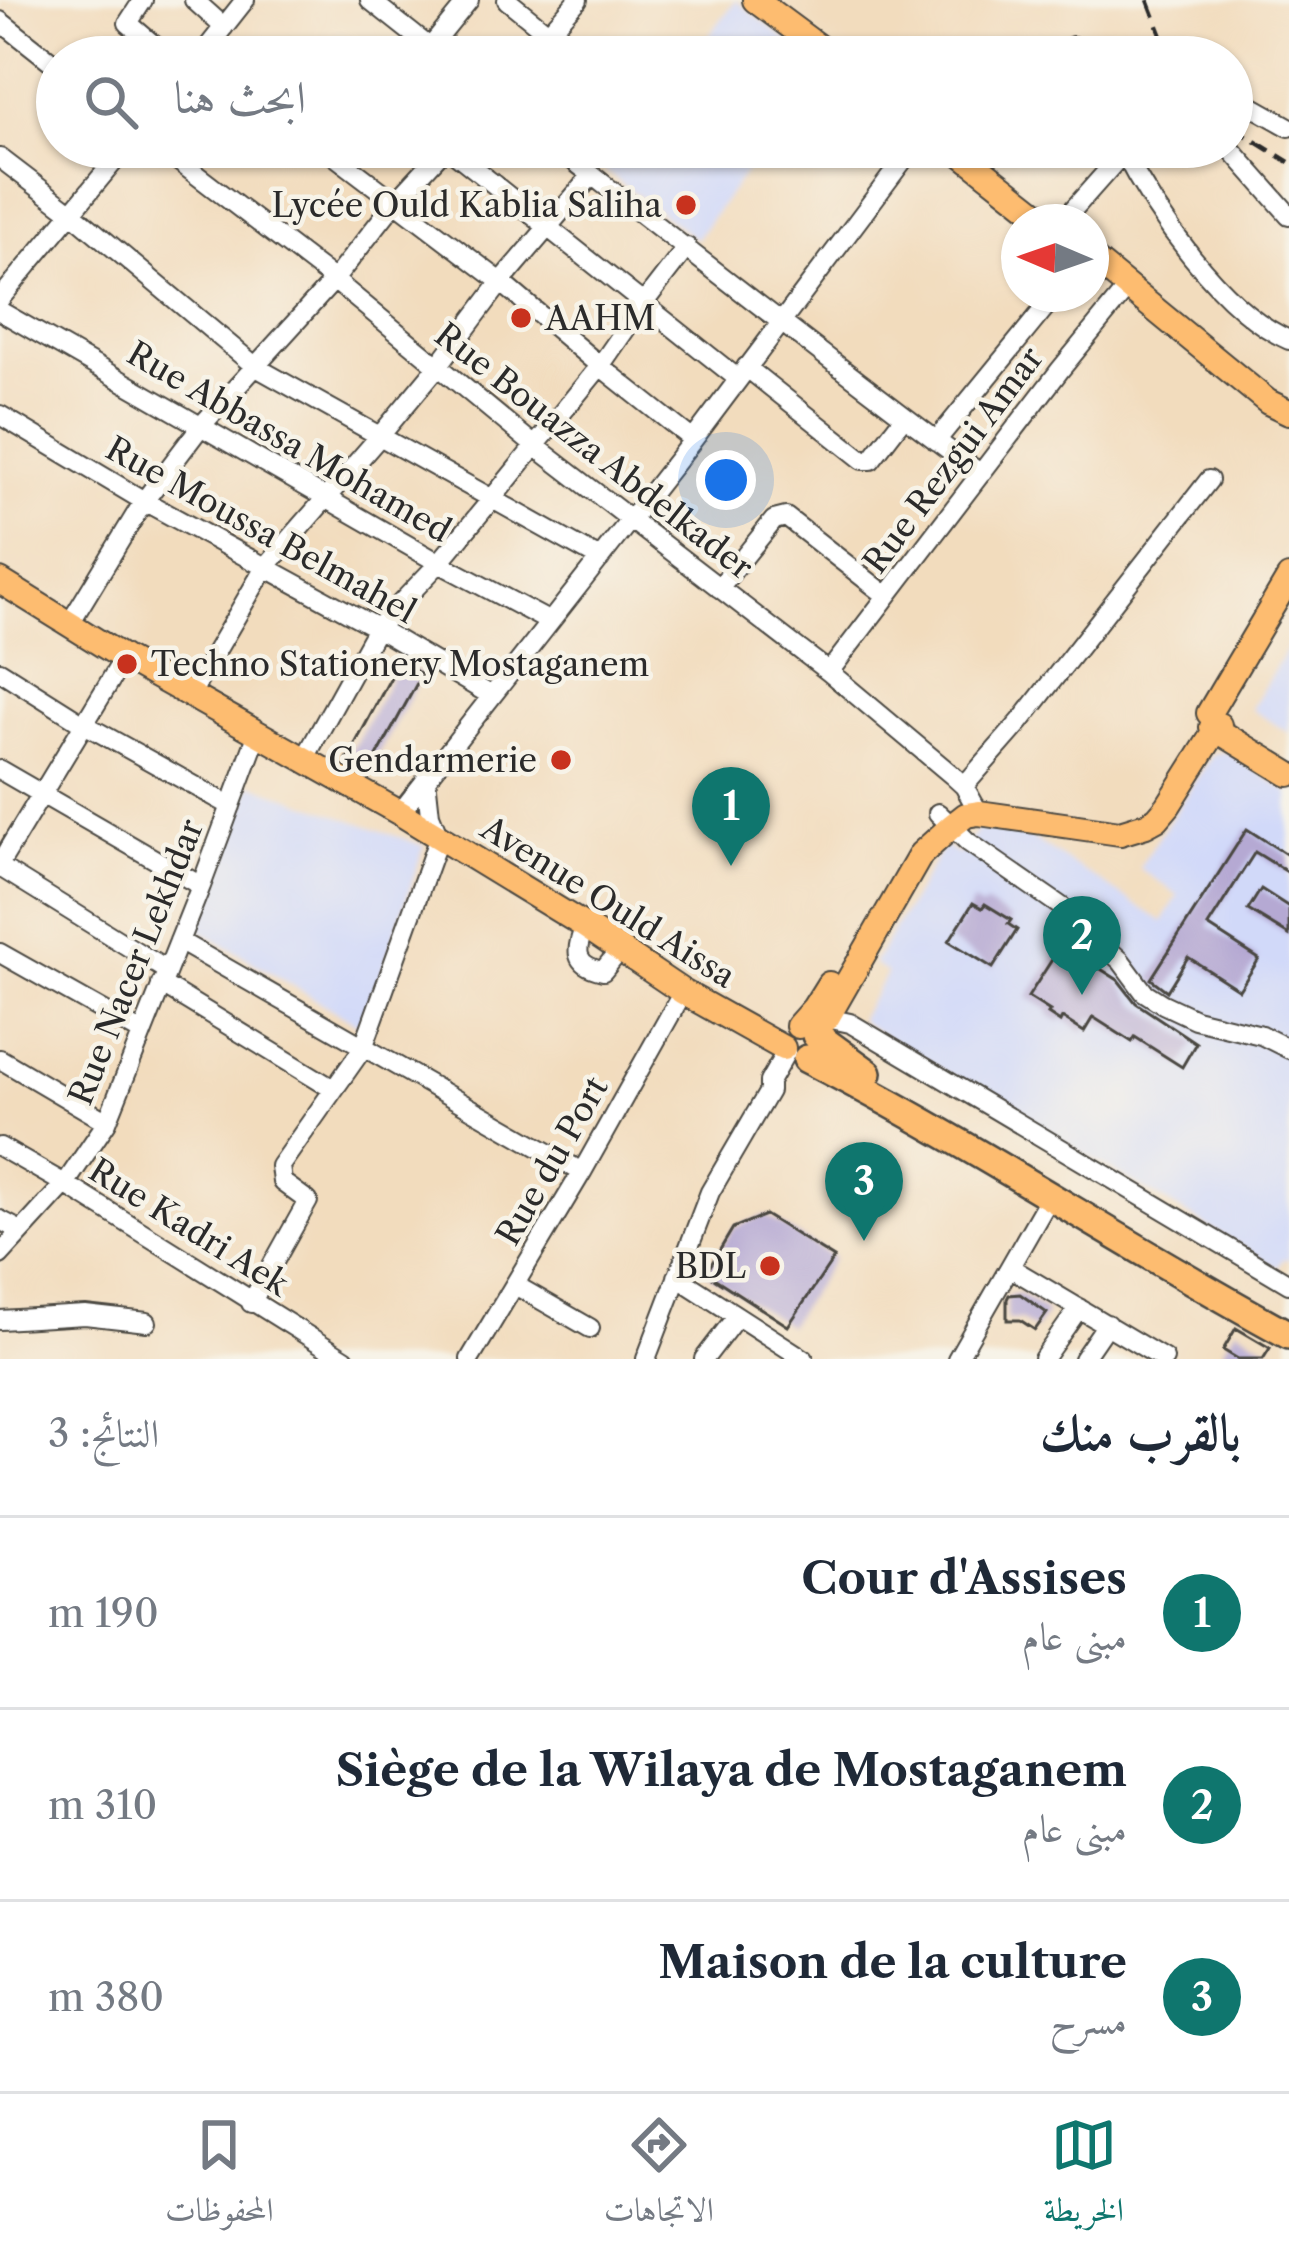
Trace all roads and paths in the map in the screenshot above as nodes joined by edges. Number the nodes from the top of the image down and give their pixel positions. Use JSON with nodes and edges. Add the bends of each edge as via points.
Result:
{"nodes":[{"id":1,"x":143,"y":0,"type":"edge"},
{"id":2,"x":194,"y":0,"type":"edge"},
{"id":3,"x":245,"y":0,"type":"edge"},
{"id":4,"x":370,"y":0,"type":"edge"},
{"id":5,"x":469,"y":0,"type":"edge"},
{"id":6,"x":507,"y":0,"type":"edge"},
{"id":7,"x":578,"y":0,"type":"edge"},
{"id":8,"x":755,"y":0,"type":"edge"},
{"id":9,"x":0,"y":21,"type":"edge"},
{"id":10,"x":224,"y":27,"type":"junction"},
{"id":11,"x":548,"y":33,"type":"junction"},
{"id":12,"x":143,"y":36,"type":"edge"},
{"id":13,"x":217,"y":36,"type":"edge"},
{"id":14,"x":416,"y":36,"type":"edge"},
{"id":15,"x":446,"y":36,"type":"edge"},
{"id":16,"x":545,"y":36,"type":"edge"},
{"id":17,"x":804,"y":36,"type":"edge"},
{"id":18,"x":36,"y":49,"type":"edge"},
{"id":19,"x":1253,"y":107,"type":"edge"},
{"id":20,"x":1289,"y":127,"type":"edge"},
{"id":21,"x":0,"y":158,"type":"edge"},
{"id":22,"x":108,"y":168,"type":"edge"},
{"id":23,"x":187,"y":168,"type":"edge"},
{"id":24,"x":351,"y":168,"type":"edge"},
{"id":25,"x":427,"y":168,"type":"edge"},
{"id":26,"x":472,"y":168,"type":"edge"},
{"id":27,"x":583,"y":168,"type":"edge"},
{"id":28,"x":898,"y":168,"type":"edge"},
{"id":29,"x":980,"y":168,"type":"edge"},
{"id":30,"x":1108,"y":168,"type":"edge"},
{"id":31,"x":1133,"y":168,"type":"edge"},
{"id":32,"x":1248,"y":168,"type":"edge"},
{"id":33,"x":592,"y":175,"type":"junction"},
{"id":34,"x":396,"y":201,"type":"junction"},
{"id":35,"x":1025,"y":204,"type":"edge"},
{"id":36,"x":1077,"y":204,"type":"edge"},
{"id":37,"x":71,"y":213,"type":"junction"},
{"id":38,"x":1289,"y":215,"type":"edge"},
{"id":39,"x":546,"y":227,"type":"junction"},
{"id":40,"x":687,"y":247,"type":"junction"},
{"id":41,"x":1109,"y":272,"type":"edge"},
{"id":42,"x":334,"y":280,"type":"junction"},
{"id":43,"x":500,"y":282,"type":"junction"},
{"id":44,"x":1128,"y":287,"type":"junction"},
{"id":45,"x":0,"y":299,"type":"edge"},
{"id":46,"x":643,"y":304,"type":"junction"},
{"id":47,"x":0,"y":311,"type":"edge"},
{"id":48,"x":1041,"y":312,"type":"edge"},
{"id":49,"x":780,"y":323,"type":"junction"},
{"id":50,"x":1289,"y":340,"type":"edge"},
{"id":51,"x":438,"y":366,"type":"junction"},
{"id":52,"x":600,"y":366,"type":"junction"},
{"id":53,"x":256,"y":367,"type":"junction"},
{"id":54,"x":741,"y":373,"type":"junction"},
{"id":55,"x":1289,"y":412,"type":"edge"},
{"id":56,"x":0,"y":416,"type":"edge"},
{"id":57,"x":904,"y":417,"type":"junction"},
{"id":58,"x":201,"y":426,"type":"junction"},
{"id":59,"x":379,"y":437,"type":"junction"},
{"id":60,"x":693,"y":440,"type":"junction"},
{"id":61,"x":936,"y":441,"type":"junction"},
{"id":62,"x":535,"y":446,"type":"junction"},
{"id":63,"x":981,"y":474,"type":"junction"},
{"id":64,"x":1210,"y":480,"type":"dead end"},
{"id":65,"x":327,"y":498,"type":"junction"},
{"id":66,"x":491,"y":500,"type":"junction"},
{"id":67,"x":144,"y":501,"type":"junction"},
{"id":68,"x":630,"y":519,"type":"junction"},
{"id":69,"x":600,"y":559,"type":"junction"},
{"id":70,"x":439,"y":562,"type":"junction"},
{"id":71,"x":264,"y":569,"type":"junction"},
{"id":72,"x":1289,"y":578,"type":"edge"},
{"id":73,"x":0,"y":581,"type":"edge"},
{"id":74,"x":719,"y":589,"type":"junction"},
{"id":75,"x":887,"y":596,"type":"junction"},
{"id":76,"x":1289,"y":607,"type":"edge"},
{"id":77,"x":550,"y":622,"type":"junction"},
{"id":78,"x":70,"y":623,"type":"junction"},
{"id":79,"x":377,"y":628,"type":"junction"},
{"id":80,"x":124,"y":658,"type":"junction"},
{"id":81,"x":0,"y":671,"type":"edge"},
{"id":82,"x":829,"y":672,"type":"junction"},
{"id":83,"x":191,"y":694,"type":"junction"},
{"id":84,"x":492,"y":696,"type":"junction"},
{"id":85,"x":1216,"y":721,"type":"junction"},
{"id":86,"x":84,"y":724,"type":"junction"},
{"id":87,"x":258,"y":733,"type":"junction"},
{"id":88,"x":304,"y":758,"type":"junction"},
{"id":89,"x":1289,"y":759,"type":"edge"},
{"id":90,"x":0,"y":770,"type":"edge"},
{"id":91,"x":1289,"y":774,"type":"edge"},
{"id":92,"x":426,"y":778,"type":"junction"},
{"id":93,"x":42,"y":796,"type":"junction"},
{"id":94,"x":972,"y":799,"type":"junction"},
{"id":95,"x":232,"y":806,"type":"junction"},
{"id":96,"x":400,"y":813,"type":"junction"},
{"id":97,"x":945,"y":820,"type":"junction"},
{"id":98,"x":439,"y":837,"type":"junction"},
{"id":99,"x":0,"y":865,"type":"edge"},
{"id":100,"x":201,"y":886,"type":"junction"},
{"id":101,"x":179,"y":940,"type":"junction"},
{"id":102,"x":0,"y":952,"type":"edge"},
{"id":103,"x":164,"y":977,"type":"junction"},
{"id":104,"x":683,"y":992,"type":"junction"},
{"id":105,"x":142,"y":1034,"type":"junction"},
{"id":106,"x":801,"y":1040,"type":"junction"},
{"id":107,"x":363,"y":1048,"type":"junction"},
{"id":108,"x":1289,"y":1049,"type":"edge"},
{"id":109,"x":0,"y":1059,"type":"edge"},
{"id":110,"x":333,"y":1090,"type":"junction"},
{"id":111,"x":106,"y":1122,"type":"junction"},
{"id":112,"x":0,"y":1147,"type":"edge"},
{"id":113,"x":582,"y":1172,"type":"junction"},
{"id":114,"x":64,"y":1184,"type":"junction"},
{"id":115,"x":1051,"y":1195,"type":"junction"},
{"id":116,"x":0,"y":1220,"type":"edge"},
{"id":117,"x":22,"y":1231,"type":"junction"},
{"id":118,"x":0,"y":1255,"type":"edge"},
{"id":119,"x":1011,"y":1268,"type":"junction"},
{"id":120,"x":677,"y":1277,"type":"junction"},
{"id":121,"x":1212,"y":1284,"type":"junction"},
{"id":122,"x":1289,"y":1284,"type":"edge"},
{"id":123,"x":515,"y":1285,"type":"junction"},
{"id":124,"x":251,"y":1303,"type":"junction"},
{"id":125,"x":1078,"y":1308,"type":"junction"},
{"id":126,"x":736,"y":1316,"type":"junction"},
{"id":127,"x":0,"y":1320,"type":"edge"},
{"id":128,"x":1289,"y":1320,"type":"edge"},
{"id":129,"x":147,"y":1322,"type":"dead end"},
{"id":130,"x":1107,"y":1324,"type":"junction"},
{"id":131,"x":590,"y":1328,"type":"dead end"},
{"id":132,"x":1289,"y":1339,"type":"edge"},
{"id":133,"x":345,"y":1359,"type":"edge"},
{"id":134,"x":470,"y":1359,"type":"edge"},
{"id":135,"x":646,"y":1359,"type":"edge"},
{"id":136,"x":704,"y":1359,"type":"edge"},
{"id":137,"x":804,"y":1359,"type":"edge"},
{"id":138,"x":957,"y":1359,"type":"edge"},
{"id":139,"x":1043,"y":1359,"type":"edge"},
{"id":140,"x":1083,"y":1359,"type":"edge"},
{"id":141,"x":1164,"y":1359,"type":"edge"}],
"edges":[{"from":1,"to":12,"type":"street","via":[[128,23]]},
{"from":2,"to":10,"type":"street"},
{"from":3,"to":10,"type":"street"},
{"from":4,"to":14,"type":"street"},
{"from":5,"to":15,"type":"street"},
{"from":6,"to":11,"type":"street"},
{"from":7,"to":11,"type":"street"},
{"from":8,"to":17,"type":"main road"},
{"from":9,"to":18,"type":"street"},
{"from":10,"to":13,"type":"street"},
{"from":11,"to":16,"type":"street"},
{"from":19,"to":20,"type":"street"},
{"from":21,"to":37,"type":"street"},
{"from":22,"to":37,"type":"street"},
{"from":23,"to":42,"type":"street","name":"Rue Bouazza Abdelkader"},
{"from":24,"to":34,"type":"street"},
{"from":25,"to":34,"type":"street"},
{"from":26,"to":39,"type":"street"},
{"from":27,"to":33,"type":"street"},
{"from":28,"to":49,"type":"street"},
{"from":29,"to":35,"type":"main road"},
{"from":30,"to":36,"type":"street"},
{"from":31,"to":50,"type":"street","via":[[1187,252],[1269,331]]},
{"from":32,"to":38,"type":"street"},
{"from":33,"to":39,"type":"street"},
{"from":33,"to":40,"type":"street"},
{"from":34,"to":42,"type":"street"},
{"from":34,"to":43,"type":"street"},
{"from":37,"to":45,"type":"street"},
{"from":37,"to":53,"type":"street"},
{"from":39,"to":43,"type":"street"},
{"from":39,"to":46,"type":"street"},
{"from":40,"to":46,"type":"street"},
{"from":40,"to":49,"type":"street"},
{"from":41,"to":44,"type":"main road"},
{"from":42,"to":51,"type":"street","name":"Rue Bouazza Abdelkader"},
{"from":42,"to":53,"type":"street"},
{"from":43,"to":51,"type":"street"},
{"from":43,"to":52,"type":"street"},
{"from":44,"to":55,"type":"main road"},
{"from":44,"to":63,"type":"street","name":"Rue Rezgui Amar"},
{"from":46,"to":52,"type":"street"},
{"from":46,"to":54,"type":"street"},
{"from":47,"to":58,"type":"street","name":"Rue Abbassa Mohamed"},
{"from":48,"to":61,"type":"street"},
{"from":49,"to":54,"type":"street"},
{"from":49,"to":57,"type":"street"},
{"from":51,"to":59,"type":"street"},
{"from":51,"to":62,"type":"street","name":"Rue Bouazza Abdelkader"},
{"from":52,"to":60,"type":"street"},
{"from":52,"to":62,"type":"street"},
{"from":53,"to":58,"type":"street"},
{"from":53,"to":59,"type":"street"},
{"from":54,"to":57,"type":"street","via":[[863,460]]},
{"from":54,"to":60,"type":"street"},
{"from":56,"to":67,"type":"street","name":"Rue Moussa Belmahel"},
{"from":57,"to":61,"type":"street"},
{"from":58,"to":65,"type":"street","name":"Rue Abbassa Mohamed"},
{"from":58,"to":67,"type":"street"},
{"from":59,"to":65,"type":"street"},
{"from":59,"to":66,"type":"street"},
{"from":60,"to":68,"type":"street"},
{"from":61,"to":63,"type":"street"},
{"from":62,"to":66,"type":"street"},
{"from":62,"to":68,"type":"street","name":"Rue Bouazza Abdelkader"},
{"from":63,"to":75,"type":"street","name":"Rue Rezgui Amar"},
{"from":64,"to":94,"type":"street","via":[[1020,722]]},
{"from":65,"to":70,"type":"street","name":"Rue Abbassa Mohamed"},
{"from":65,"to":71,"type":"street"},
{"from":66,"to":69,"type":"street"},
{"from":66,"to":70,"type":"street"},
{"from":67,"to":71,"type":"street","name":"Rue Moussa Belmahel"},
{"from":67,"to":78,"type":"street"},
{"from":68,"to":69,"type":"street"},
{"from":68,"to":74,"type":"street","name":"Rue Bouazza Abdelkader"},
{"from":69,"to":77,"type":"street"},
{"from":70,"to":77,"type":"street","name":"Rue Abbassa Mohamed"},
{"from":70,"to":79,"type":"street"},
{"from":71,"to":79,"type":"street","name":"Rue Moussa Belmahel"},
{"from":71,"to":83,"type":"street"},
{"from":72,"to":85,"type":"main road"},
{"from":73,"to":78,"type":"main road","name":"Avenue Ould Aissa"},
{"from":74,"to":75,"type":"street","via":[[774,520],[786,517]]},
{"from":74,"to":82,"type":"street","name":"Rue Bouazza Abdelkader"},
{"from":75,"to":82,"type":"street","name":"Rue Rezgui Amar"},
{"from":76,"to":85,"type":"main road"},
{"from":77,"to":84,"type":"street"},
{"from":78,"to":80,"type":"main road","name":"Avenue Ould Aissa"},
{"from":79,"to":84,"type":"street","name":"Rue Moussa Belmahel"},
{"from":79,"to":88,"type":"street"},
{"from":80,"to":83,"type":"main road","name":"Avenue Ould Aissa"},
{"from":80,"to":86,"type":"street"},
{"from":81,"to":86,"type":"street"},
{"from":82,"to":94,"type":"street","name":"Rue Bouazza Abdelkader"},
{"from":83,"to":87,"type":"main road","name":"Avenue Ould Aissa"},
{"from":84,"to":92,"type":"street"},
{"from":85,"to":89,"type":"main road"},
{"from":85,"to":91,"type":"main road"},
{"from":85,"to":94,"type":"main road","via":[[1137,814],[1109,819]]},
{"from":86,"to":93,"type":"street"},
{"from":86,"to":95,"type":"street"},
{"from":87,"to":88,"type":"main road","name":"Avenue Ould Aissa"},
{"from":87,"to":95,"type":"street","name":"Rue Nacer Lekhdar"},
{"from":88,"to":96,"type":"main road","name":"Avenue Ould Aissa"},
{"from":90,"to":93,"type":"street"},
{"from":92,"to":96,"type":"street"},
{"from":92,"to":98,"type":"street"},
{"from":93,"to":99,"type":"street"},
{"from":93,"to":100,"type":"street"},
{"from":94,"to":97,"type":"main road"},
{"from":95,"to":100,"type":"street","name":"Rue Nacer Lekhdar"},
{"from":96,"to":98,"type":"main road","name":"Avenue Ould Aissa"},
{"from":97,"to":106,"type":"main road","via":[[919,834]]},
{"from":97,"to":108,"type":"street","via":[[1062,907],[1144,992],[1195,1019]]},
{"from":98,"to":104,"type":"main road","name":"Avenue Ould Aissa"},
{"from":98,"to":107,"type":"street"},
{"from":99,"to":103,"type":"street"},
{"from":100,"to":101,"type":"street","name":"Rue Nacer Lekhdar"},
{"from":101,"to":103,"type":"street","name":"Rue Nacer Lekhdar"},
{"from":101,"to":107,"type":"street"},
{"from":102,"to":105,"type":"street"},
{"from":103,"to":105,"type":"street","name":"Rue Nacer Lekhdar"},
{"from":103,"to":110,"type":"street"},
{"from":104,"to":106,"type":"main road","name":"Avenue Ould Aissa","via":[[746,1025]]},
{"from":104,"to":113,"type":"street","name":"Rue du Port"},
{"from":105,"to":111,"type":"street","name":"Rue Nacer Lekhdar"},
{"from":106,"to":115,"type":"highway"},
{"from":106,"to":120,"type":"street","via":[[710,1192]]},
{"from":106,"to":121,"type":"highway","via":[[1130,1224]]},
{"from":106,"to":122,"type":"street","via":[[850,1023]]},
{"from":107,"to":110,"type":"street"},
{"from":107,"to":113,"type":"street"},
{"from":109,"to":111,"type":"street"},
{"from":110,"to":124,"type":"street","via":[[280,1166],[282,1182],[308,1201]]},
{"from":111,"to":114,"type":"street","name":"Rue Nacer Lekhdar"},
{"from":112,"to":114,"type":"street","name":"Rue Kadri Aek"},
{"from":113,"to":123,"type":"street","name":"Rue du Port"},
{"from":114,"to":117,"type":"street","name":"Rue Nacer Lekhdar"},
{"from":114,"to":124,"type":"street","name":"Rue Kadri Aek"},
{"from":115,"to":119,"type":"street"},
{"from":115,"to":121,"type":"highway"},
{"from":116,"to":117,"type":"street"},
{"from":117,"to":118,"type":"street","name":"Rue Nacer Lekhdar"},
{"from":119,"to":125,"type":"street"},
{"from":119,"to":138,"type":"street"},
{"from":120,"to":126,"type":"street"},
{"from":120,"to":135,"type":"street"},
{"from":121,"to":128,"type":"highway"},
{"from":121,"to":132,"type":"highway"},
{"from":123,"to":131,"type":"street"},
{"from":123,"to":134,"type":"street","name":"Rue du Port"},
{"from":124,"to":133,"type":"street","name":"Rue Kadri Aek"},
{"from":125,"to":130,"type":"street"},
{"from":125,"to":139,"type":"street"},
{"from":126,"to":136,"type":"street"},
{"from":126,"to":137,"type":"street"},
{"from":127,"to":129,"type":"street","via":[[85,1315]]},
{"from":130,"to":140,"type":"street"},
{"from":130,"to":141,"type":"street"}]}
